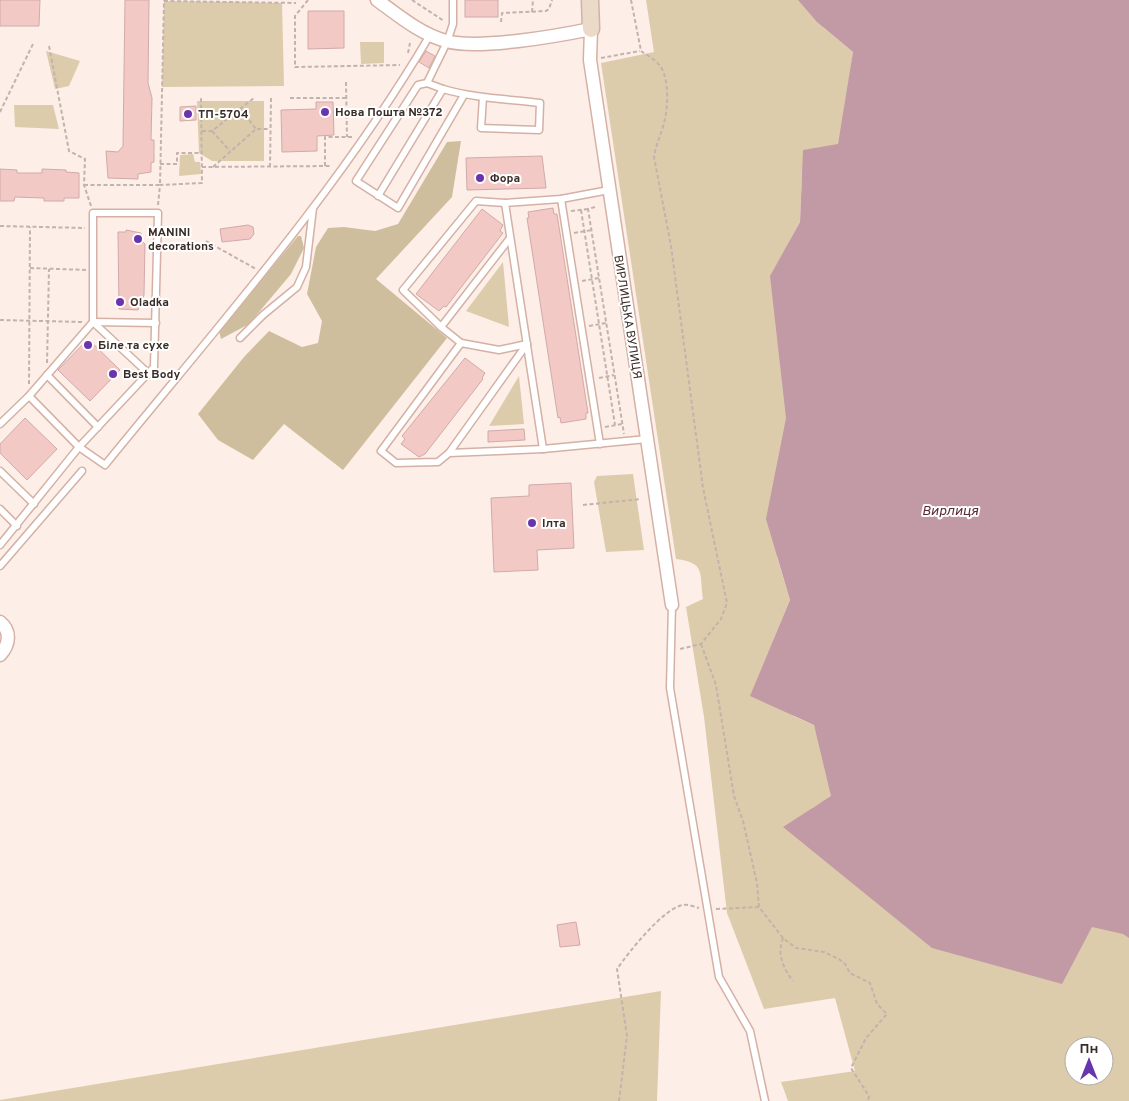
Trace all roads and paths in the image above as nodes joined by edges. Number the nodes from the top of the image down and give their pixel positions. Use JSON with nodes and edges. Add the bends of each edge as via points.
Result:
{"nodes":[{"id":1,"x":308,"y":0,"type":"edge"},
{"id":2,"x":377,"y":0,"type":"edge"},
{"id":3,"x":412,"y":0,"type":"edge"},
{"id":4,"x":453,"y":0,"type":"edge"},
{"id":5,"x":532,"y":0,"type":"edge"},
{"id":6,"x":552,"y":0,"type":"edge"},
{"id":7,"x":590,"y":0,"type":"edge"},
{"id":8,"x":631,"y":0,"type":"edge"},
{"id":9,"x":296,"y":3,"type":"dead end"},
{"id":10,"x":532,"y":12,"type":"junction"},
{"id":11,"x":501,"y":22,"type":"dead end"},
{"id":12,"x":453,"y":24,"type":"junction"},
{"id":13,"x":591,"y":29,"type":"junction"},
{"id":14,"x":430,"y":35,"type":"junction"},
{"id":15,"x":447,"y":42,"type":"junction"},
{"id":16,"x":33,"y":44,"type":"dead end"},
{"id":17,"x":49,"y":46,"type":"dead end"},
{"id":18,"x":641,"y":51,"type":"junction"},
{"id":19,"x":601,"y":58,"type":"dead end"},
{"id":20,"x":412,"y":65,"type":"junction"},
{"id":21,"x":346,"y":82,"type":"dead end"},
{"id":22,"x":427,"y":83,"type":"junction"},
{"id":23,"x":443,"y":89,"type":"junction"},
{"id":24,"x":464,"y":95,"type":"junction"},
{"id":25,"x":483,"y":97,"type":"junction"},
{"id":26,"x":201,"y":98,"type":"dead end"},
{"id":27,"x":254,"y":98,"type":"dead end"},
{"id":28,"x":271,"y":98,"type":"dead end"},
{"id":29,"x":290,"y":98,"type":"dead end"},
{"id":30,"x":346,"y":98,"type":"junction"},
{"id":31,"x":240,"y":109,"type":"junction"},
{"id":32,"x":0,"y":112,"type":"edge"},
{"id":33,"x":256,"y":129,"type":"junction"},
{"id":34,"x":270,"y":129,"type":"junction"},
{"id":35,"x":202,"y":131,"type":"junction"},
{"id":36,"x":212,"y":131,"type":"junction"},
{"id":37,"x":347,"y":137,"type":"junction"},
{"id":38,"x":363,"y":137,"type":"junction"},
{"id":39,"x":230,"y":152,"type":"junction"},
{"id":40,"x":202,"y":153,"type":"junction"},
{"id":41,"x":160,"y":164,"type":"junction"},
{"id":42,"x":325,"y":166,"type":"junction"},
{"id":43,"x":342,"y":166,"type":"junction"},
{"id":44,"x":202,"y":167,"type":"junction"},
{"id":45,"x":213,"y":167,"type":"junction"},
{"id":46,"x":270,"y":167,"type":"junction"},
{"id":47,"x":84,"y":184,"type":"junction"},
{"id":48,"x":160,"y":185,"type":"junction"},
{"id":49,"x":609,"y":190,"type":"junction"},
{"id":50,"x":378,"y":196,"type":"junction"},
{"id":51,"x":561,"y":199,"type":"junction"},
{"id":52,"x":505,"y":203,"type":"junction"},
{"id":53,"x":313,"y":207,"type":"junction"},
{"id":54,"x":595,"y":207,"type":"dead end"},
{"id":55,"x":588,"y":209,"type":"junction"},
{"id":56,"x":581,"y":210,"type":"junction"},
{"id":57,"x":564,"y":212,"type":"junction"},
{"id":58,"x":93,"y":213,"type":"junction"},
{"id":59,"x":158,"y":213,"type":"junction"},
{"id":60,"x":0,"y":226,"type":"edge"},
{"id":61,"x":30,"y":226,"type":"junction"},
{"id":62,"x":93,"y":228,"type":"junction"},
{"id":63,"x":592,"y":230,"type":"junction"},
{"id":64,"x":585,"y":231,"type":"junction"},
{"id":65,"x":567,"y":234,"type":"junction"},
{"id":66,"x":510,"y":238,"type":"junction"},
{"id":67,"x":206,"y":241,"type":"dead end"},
{"id":68,"x":30,"y":268,"type":"junction"},
{"id":69,"x":49,"y":268,"type":"junction"},
{"id":70,"x":93,"y":270,"type":"junction"},
{"id":71,"x":262,"y":272,"type":"junction"},
{"id":72,"x":599,"y":278,"type":"junction"},
{"id":73,"x":592,"y":279,"type":"junction"},
{"id":74,"x":575,"y":282,"type":"junction"},
{"id":75,"x":0,"y":320,"type":"edge"},
{"id":76,"x":30,"y":320,"type":"junction"},
{"id":77,"x":48,"y":321,"type":"junction"},
{"id":78,"x":93,"y":322,"type":"junction"},
{"id":79,"x":156,"y":323,"type":"junction"},
{"id":80,"x":606,"y":323,"type":"junction"},
{"id":81,"x":598,"y":324,"type":"junction"},
{"id":82,"x":441,"y":327,"type":"junction"},
{"id":83,"x":582,"y":327,"type":"junction"},
{"id":84,"x":240,"y":338,"type":"dead end"},
{"id":85,"x":461,"y":343,"type":"junction"},
{"id":86,"x":527,"y":344,"type":"junction"},
{"id":87,"x":149,"y":374,"type":"junction"},
{"id":88,"x":47,"y":375,"type":"junction"},
{"id":89,"x":614,"y":375,"type":"junction"},
{"id":90,"x":607,"y":376,"type":"junction"},
{"id":91,"x":590,"y":379,"type":"junction"},
{"id":92,"x":29,"y":396,"type":"junction"},
{"id":93,"x":0,"y":424,"type":"edge"},
{"id":94,"x":622,"y":424,"type":"junction"},
{"id":95,"x":615,"y":425,"type":"junction"},
{"id":96,"x":98,"y":427,"type":"junction"},
{"id":97,"x":598,"y":428,"type":"junction"},
{"id":98,"x":647,"y":439,"type":"junction"},
{"id":99,"x":625,"y":441,"type":"junction"},
{"id":100,"x":600,"y":444,"type":"junction"},
{"id":101,"x":79,"y":447,"type":"junction"},
{"id":102,"x":543,"y":449,"type":"junction"},
{"id":103,"x":449,"y":453,"type":"junction"},
{"id":104,"x":0,"y":471,"type":"edge"},
{"id":105,"x":82,"y":471,"type":"dead end"},
{"id":106,"x":640,"y":499,"type":"dead end"},
{"id":107,"x":34,"y":504,"type":"junction"},
{"id":108,"x":583,"y":505,"type":"dead end"},
{"id":109,"x":0,"y":509,"type":"edge"},
{"id":110,"x":17,"y":526,"type":"junction"},
{"id":111,"x":0,"y":545,"type":"edge"},
{"id":112,"x":0,"y":566,"type":"edge"},
{"id":113,"x":672,"y":605,"type":"joint"},
{"id":114,"x":0,"y":622,"type":"edge"},
{"id":115,"x":701,"y":644,"type":"junction"},
{"id":116,"x":670,"y":651,"type":"junction"},
{"id":117,"x":0,"y":655,"type":"edge"},
{"id":118,"x":759,"y":907,"type":"junction"},
{"id":119,"x":707,"y":909,"type":"junction"},
{"id":120,"x":783,"y":938,"type":"junction"},
{"id":121,"x":793,"y":981,"type":"dead end"},
{"id":122,"x":619,"y":1101,"type":"edge"},
{"id":123,"x":765,"y":1101,"type":"edge"},
{"id":124,"x":868,"y":1101,"type":"edge"}],
"edges":[{"from":1,"to":20,"type":"path","via":[[295,16],[295,68]]},
{"from":2,"to":14,"type":"street"},
{"from":3,"to":12,"type":"path","via":[[436,17]]},
{"from":4,"to":12,"type":"lane"},
{"from":5,"to":10,"type":"path"},
{"from":6,"to":10,"type":"path","via":[[546,11]]},
{"from":7,"to":13,"type":"street"},
{"from":8,"to":18,"type":"path"},
{"from":9,"to":41,"type":"path","via":[[164,1]]},
{"from":10,"to":11,"type":"path","via":[[502,13]]},
{"from":12,"to":15,"type":"lane"},
{"from":13,"to":15,"type":"street","via":[[478,43]]},
{"from":13,"to":49,"type":"street","name":"ВИРЛИЦЬКА ВУЛИЦЯ","via":[[590,60]]},
{"from":14,"to":15,"type":"street"},
{"from":14,"to":20,"type":"lane"},
{"from":15,"to":22,"type":"lane"},
{"from":16,"to":32,"type":"path"},
{"from":17,"to":47,"type":"path","via":[[69,152],[84,159]]},
{"from":18,"to":19,"type":"path"},
{"from":18,"to":115,"type":"path","via":[[662,68],[665,77],[664,123],[654,157],[672,246],[703,488],[727,603],[722,619]]},
{"from":20,"to":38,"type":"lane"},
{"from":21,"to":30,"type":"path"},
{"from":22,"to":23,"type":"lane"},
{"from":22,"to":50,"type":"lane","via":[[418,85],[356,181]]},
{"from":23,"to":24,"type":"lane"},
{"from":23,"to":50,"type":"lane"},
{"from":24,"to":25,"type":"lane"},
{"from":24,"to":50,"type":"lane","via":[[398,208]]},
{"from":25,"to":25,"type":"lane","via":[[540,103],[539,130],[481,128]]},
{"from":26,"to":35,"type":"path"},
{"from":27,"to":31,"type":"path"},
{"from":28,"to":34,"type":"path"},
{"from":29,"to":30,"type":"path"},
{"from":30,"to":37,"type":"path"},
{"from":31,"to":33,"type":"path"},
{"from":31,"to":36,"type":"path"},
{"from":33,"to":34,"type":"path"},
{"from":33,"to":39,"type":"path"},
{"from":34,"to":46,"type":"path"},
{"from":35,"to":36,"type":"path"},
{"from":35,"to":40,"type":"path"},
{"from":36,"to":39,"type":"path"},
{"from":37,"to":38,"type":"path"},
{"from":37,"to":42,"type":"path","via":[[325,137]]},
{"from":38,"to":43,"type":"lane"},
{"from":39,"to":45,"type":"path"},
{"from":40,"to":41,"type":"path","via":[[177,153],[177,164]]},
{"from":40,"to":44,"type":"path"},
{"from":41,"to":48,"type":"path"},
{"from":42,"to":43,"type":"path"},
{"from":42,"to":46,"type":"path"},
{"from":43,"to":53,"type":"lane"},
{"from":44,"to":45,"type":"path"},
{"from":44,"to":48,"type":"path","via":[[202,184]]},
{"from":45,"to":46,"type":"path"},
{"from":47,"to":48,"type":"path"},
{"from":47,"to":58,"type":"path"},
{"from":48,"to":59,"type":"path"},
{"from":49,"to":51,"type":"lane"},
{"from":49,"to":98,"type":"street","name":"ВИРЛИЦЬКА ВУЛИЦЯ"},
{"from":51,"to":52,"type":"lane"},
{"from":51,"to":57,"type":"lane"},
{"from":52,"to":66,"type":"lane"},
{"from":52,"to":82,"type":"lane","via":[[476,201],[403,290]]},
{"from":53,"to":71,"type":"lane"},
{"from":53,"to":84,"type":"lane","via":[[306,267],[297,287]]},
{"from":54,"to":55,"type":"path"},
{"from":55,"to":56,"type":"path"},
{"from":55,"to":63,"type":"path"},
{"from":56,"to":57,"type":"path"},
{"from":56,"to":64,"type":"path"},
{"from":57,"to":65,"type":"lane"},
{"from":58,"to":59,"type":"lane"},
{"from":58,"to":62,"type":"lane"},
{"from":59,"to":79,"type":"lane"},
{"from":60,"to":61,"type":"path"},
{"from":61,"to":62,"type":"path"},
{"from":61,"to":68,"type":"path"},
{"from":62,"to":70,"type":"lane"},
{"from":63,"to":64,"type":"path"},
{"from":63,"to":72,"type":"path"},
{"from":64,"to":65,"type":"path"},
{"from":64,"to":73,"type":"path"},
{"from":65,"to":74,"type":"lane"},
{"from":66,"to":82,"type":"lane"},
{"from":66,"to":86,"type":"lane"},
{"from":67,"to":71,"type":"path"},
{"from":68,"to":69,"type":"path"},
{"from":68,"to":76,"type":"path"},
{"from":69,"to":70,"type":"path"},
{"from":69,"to":77,"type":"path"},
{"from":70,"to":78,"type":"lane"},
{"from":71,"to":101,"type":"lane","via":[[105,465]]},
{"from":72,"to":73,"type":"path"},
{"from":72,"to":80,"type":"path"},
{"from":73,"to":74,"type":"path"},
{"from":73,"to":81,"type":"path"},
{"from":74,"to":83,"type":"lane"},
{"from":75,"to":76,"type":"path"},
{"from":76,"to":77,"type":"path"},
{"from":76,"to":92,"type":"path"},
{"from":77,"to":78,"type":"path"},
{"from":77,"to":88,"type":"path"},
{"from":78,"to":79,"type":"lane"},
{"from":78,"to":87,"type":"lane"},
{"from":78,"to":88,"type":"lane"},
{"from":79,"to":87,"type":"lane","via":[[155,362]]},
{"from":80,"to":81,"type":"path"},
{"from":80,"to":89,"type":"path"},
{"from":81,"to":83,"type":"path"},
{"from":81,"to":90,"type":"path"},
{"from":82,"to":85,"type":"lane"},
{"from":83,"to":91,"type":"lane"},
{"from":85,"to":86,"type":"lane","via":[[499,350]]},
{"from":85,"to":103,"type":"lane","via":[[381,452],[396,463],[438,462]]},
{"from":86,"to":102,"type":"lane"},
{"from":86,"to":103,"type":"lane"},
{"from":87,"to":96,"type":"lane"},
{"from":88,"to":92,"type":"lane"},
{"from":88,"to":96,"type":"lane"},
{"from":89,"to":90,"type":"path"},
{"from":89,"to":94,"type":"path"},
{"from":90,"to":91,"type":"path"},
{"from":90,"to":95,"type":"path"},
{"from":91,"to":97,"type":"lane"},
{"from":92,"to":93,"type":"lane"},
{"from":92,"to":101,"type":"lane"},
{"from":94,"to":95,"type":"path"},
{"from":94,"to":99,"type":"path"},
{"from":95,"to":97,"type":"path"},
{"from":96,"to":101,"type":"lane"},
{"from":97,"to":100,"type":"lane"},
{"from":98,"to":99,"type":"lane"},
{"from":98,"to":113,"type":"street","name":"ВИРЛИЦЬКА ВУЛИЦЯ"},
{"from":99,"to":100,"type":"lane"},
{"from":100,"to":102,"type":"lane"},
{"from":101,"to":107,"type":"lane"},
{"from":102,"to":103,"type":"lane"},
{"from":104,"to":107,"type":"lane"},
{"from":105,"to":112,"type":"lane"},
{"from":106,"to":108,"type":"path"},
{"from":107,"to":110,"type":"lane"},
{"from":109,"to":110,"type":"lane"},
{"from":110,"to":111,"type":"lane"},
{"from":113,"to":116,"type":"lane"},
{"from":114,"to":117,"type":"street","via":[[6,629],[8,643]]},
{"from":115,"to":116,"type":"path"},
{"from":115,"to":118,"type":"path","via":[[716,685],[734,796],[757,883]]},
{"from":116,"to":119,"type":"lane","via":[[670,688]]},
{"from":118,"to":119,"type":"path"},
{"from":118,"to":120,"type":"path"},
{"from":119,"to":122,"type":"path","via":[[684,904],[673,909],[635,943],[616,969],[627,1036]]},
{"from":119,"to":123,"type":"lane","via":[[719,977],[750,1031]]},
{"from":120,"to":121,"type":"path","via":[[779,948],[781,957]]},
{"from":120,"to":124,"type":"path","via":[[796,948],[824,952],[839,959],[850,973],[870,983],[877,1004],[887,1014],[866,1038],[851,1068],[869,1096]]}]}
